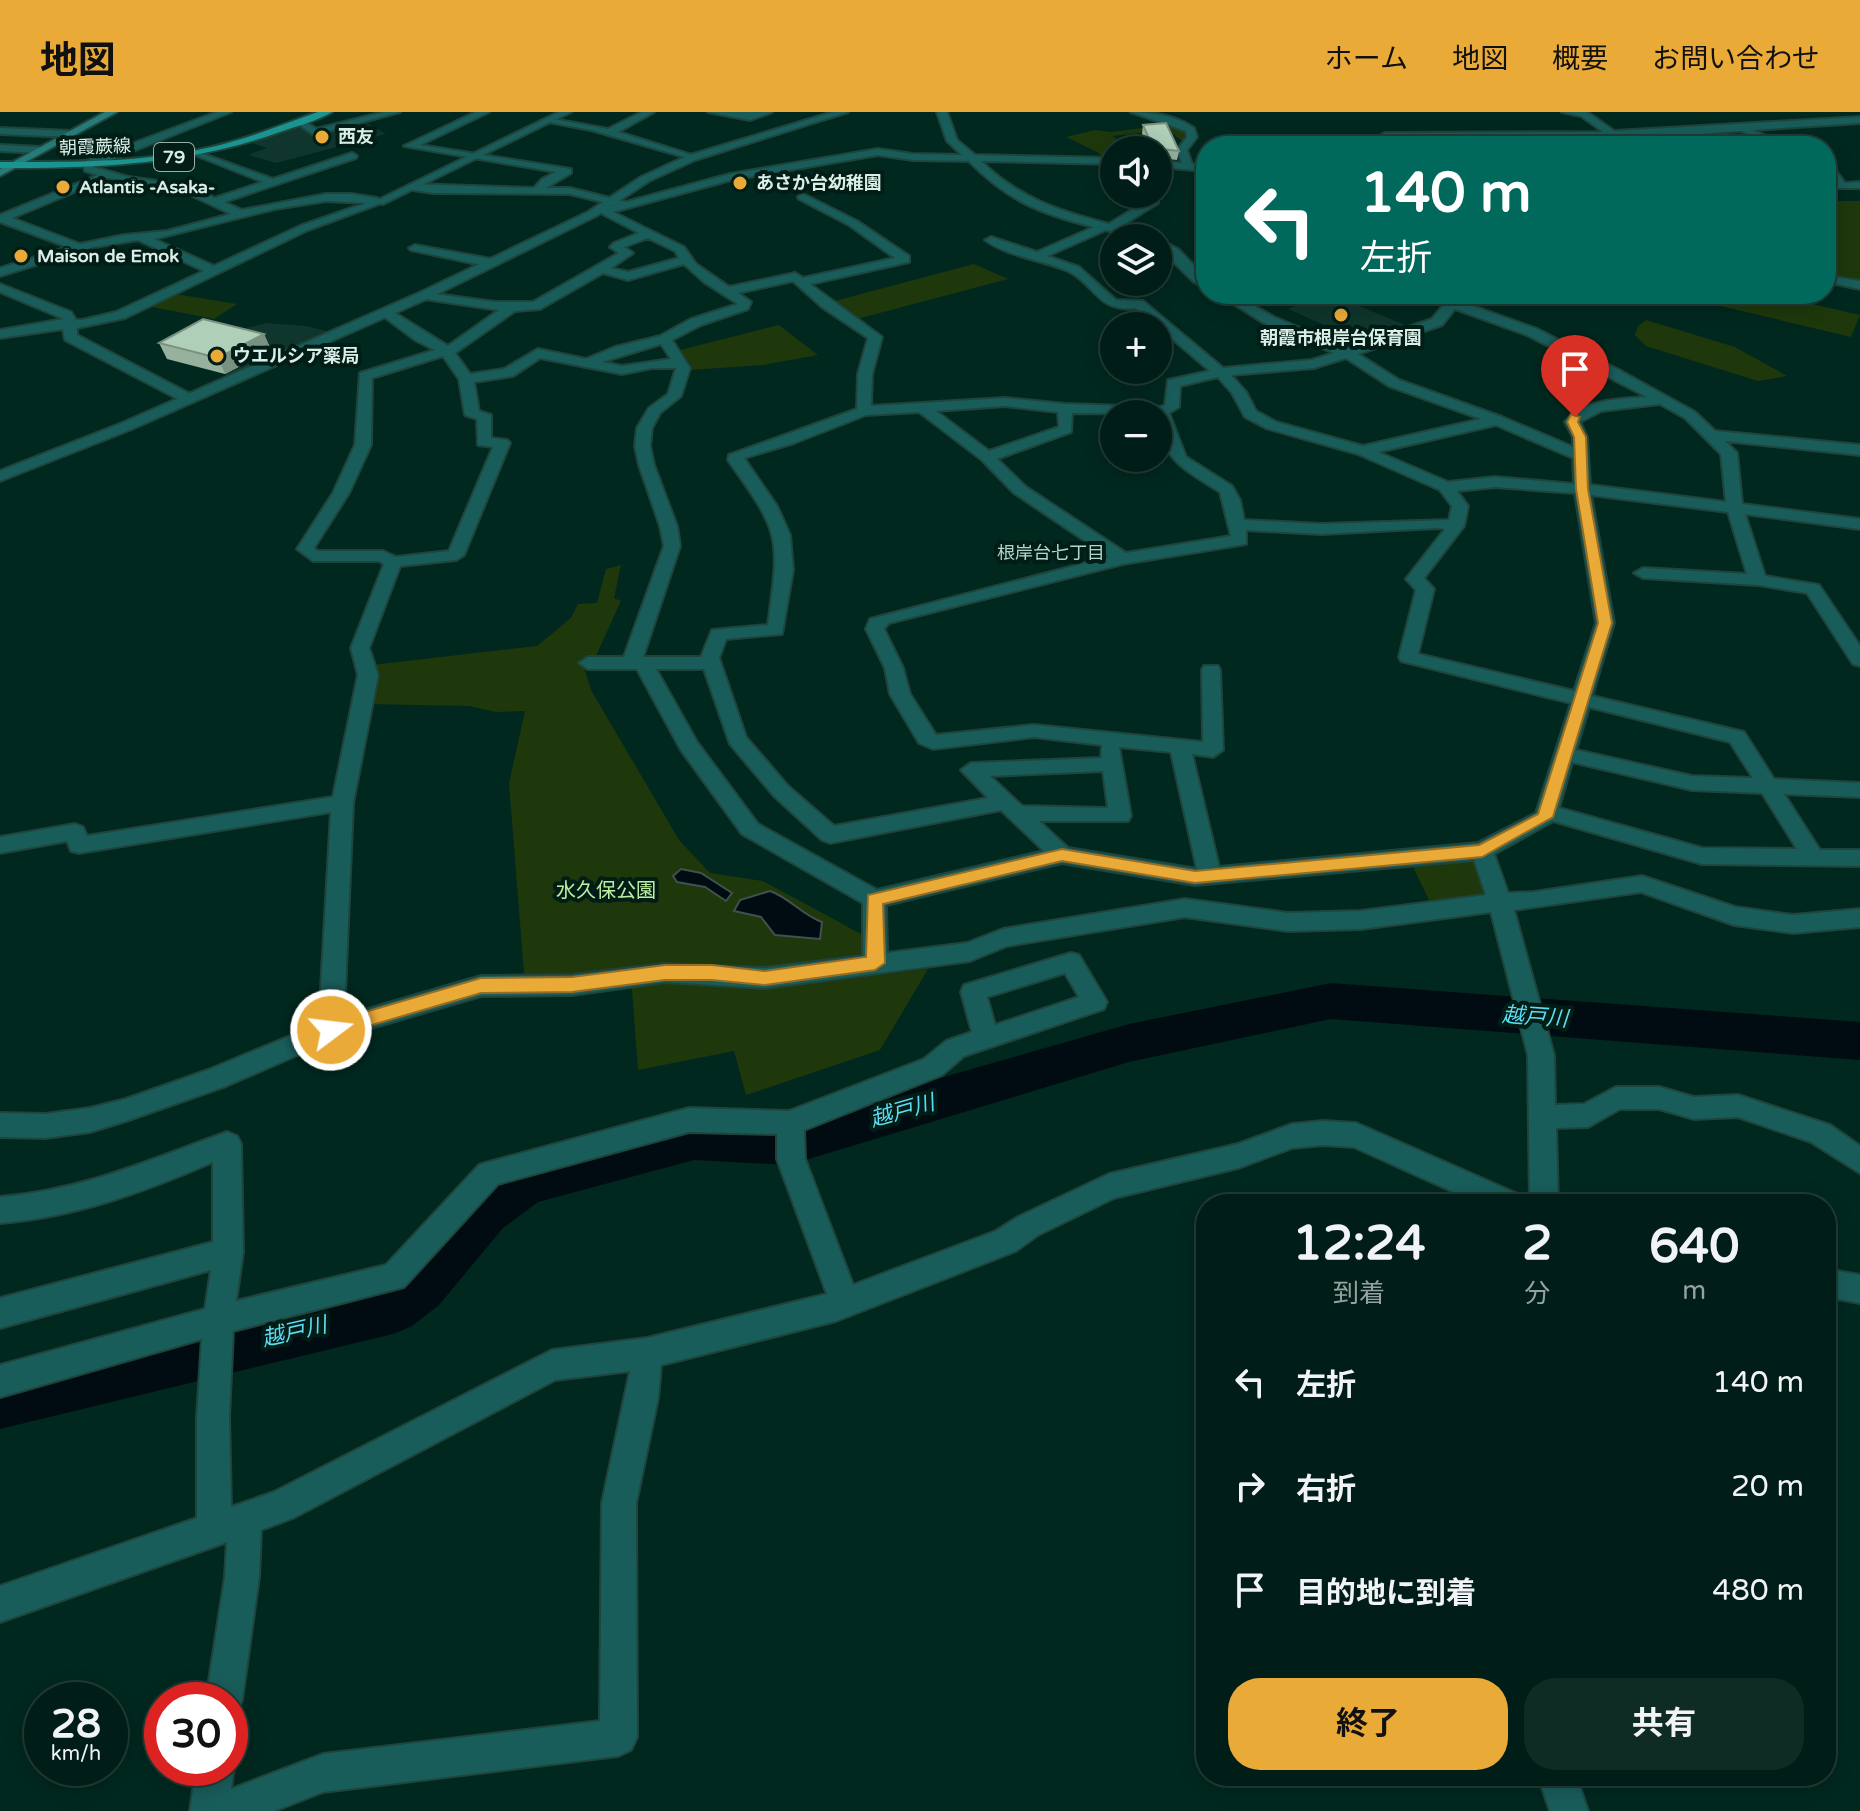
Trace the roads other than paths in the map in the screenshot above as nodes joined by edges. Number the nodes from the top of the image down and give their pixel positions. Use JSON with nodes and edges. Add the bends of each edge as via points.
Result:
{"nodes":[{"id":1,"x":112,"y":112,"type":"edge"},
{"id":2,"x":226,"y":112,"type":"edge"},
{"id":3,"x":327,"y":112,"type":"edge"},
{"id":4,"x":484,"y":112,"type":"edge"},
{"id":5,"x":566,"y":112,"type":"edge"},
{"id":6,"x":649,"y":112,"type":"edge"},
{"id":7,"x":713,"y":112,"type":"edge"},
{"id":8,"x":767,"y":112,"type":"edge"},
{"id":9,"x":839,"y":112,"type":"edge"},
{"id":10,"x":942,"y":112,"type":"edge"},
{"id":11,"x":1136,"y":112,"type":"edge"},
{"id":12,"x":1567,"y":112,"type":"edge"},
{"id":13,"x":1799,"y":112,"type":"edge"},
{"id":14,"x":1845,"y":112,"type":"edge"},
{"id":15,"x":396,"y":114,"type":"edge"},
{"id":16,"x":1860,"y":118,"type":"edge"},
{"id":17,"x":548,"y":121,"type":"junction"},
{"id":18,"x":300,"y":122,"type":"junction"},
{"id":19,"x":1821,"y":122,"type":"junction"},
{"id":20,"x":1391,"y":124,"type":"dead end"},
{"id":21,"x":1741,"y":128,"type":"junction"},
{"id":22,"x":421,"y":129,"type":"dead end"},
{"id":23,"x":1,"y":132,"type":"edge"},
{"id":24,"x":610,"y":132,"type":"junction"},
{"id":25,"x":1610,"y":132,"type":"junction"},
{"id":26,"x":72,"y":134,"type":"junction"},
{"id":27,"x":432,"y":135,"type":"junction"},
{"id":28,"x":1386,"y":136,"type":"edge"},
{"id":29,"x":1533,"y":136,"type":"edge"},
{"id":30,"x":1760,"y":136,"type":"edge"},
{"id":31,"x":0,"y":148,"type":"edge"},
{"id":32,"x":41,"y":150,"type":"junction"},
{"id":33,"x":199,"y":153,"type":"junction"},
{"id":34,"x":352,"y":156,"type":"dead end"},
{"id":35,"x":473,"y":156,"type":"junction"},
{"id":36,"x":691,"y":158,"type":"junction"},
{"id":37,"x":973,"y":159,"type":"junction"},
{"id":38,"x":1100,"y":161,"type":"edge"},
{"id":39,"x":519,"y":163,"type":"junction"},
{"id":40,"x":87,"y":164,"type":"junction"},
{"id":41,"x":0,"y":165,"type":"edge"},
{"id":42,"x":14,"y":165,"type":"junction"},
{"id":43,"x":1172,"y":165,"type":"edge"},
{"id":44,"x":1186,"y":166,"type":"junction"},
{"id":45,"x":1196,"y":167,"type":"edge"},
{"id":46,"x":506,"y":170,"type":"dead end"},
{"id":47,"x":1172,"y":170,"type":"edge"},
{"id":48,"x":0,"y":173,"type":"edge"},
{"id":49,"x":108,"y":174,"type":"junction"},
{"id":50,"x":492,"y":177,"type":"dead end"},
{"id":51,"x":1836,"y":177,"type":"edge"},
{"id":52,"x":272,"y":182,"type":"junction"},
{"id":53,"x":1860,"y":185,"type":"edge"},
{"id":54,"x":411,"y":187,"type":"junction"},
{"id":55,"x":465,"y":191,"type":"junction"},
{"id":56,"x":537,"y":191,"type":"junction"},
{"id":57,"x":803,"y":197,"type":"dead end"},
{"id":58,"x":214,"y":202,"type":"junction"},
{"id":59,"x":379,"y":202,"type":"junction"},
{"id":60,"x":612,"y":207,"type":"junction"},
{"id":61,"x":1141,"y":208,"type":"edge"},
{"id":62,"x":239,"y":213,"type":"junction"},
{"id":63,"x":1,"y":219,"type":"edge"},
{"id":64,"x":1112,"y":224,"type":"edge"},
{"id":65,"x":1100,"y":225,"type":"edge"},
{"id":66,"x":1100,"y":230,"type":"edge"},
{"id":67,"x":651,"y":233,"type":"junction"},
{"id":68,"x":140,"y":237,"type":"junction"},
{"id":69,"x":991,"y":240,"type":"dead end"},
{"id":70,"x":415,"y":248,"type":"dead end"},
{"id":71,"x":83,"y":249,"type":"junction"},
{"id":72,"x":1172,"y":250,"type":"edge"},
{"id":73,"x":1038,"y":256,"type":"junction"},
{"id":74,"x":685,"y":260,"type":"junction"},
{"id":75,"x":491,"y":263,"type":"junction"},
{"id":76,"x":601,"y":269,"type":"junction"},
{"id":77,"x":215,"y":271,"type":"junction"},
{"id":78,"x":0,"y":272,"type":"edge"},
{"id":79,"x":1196,"y":276,"type":"edge"},
{"id":80,"x":1836,"y":280,"type":"edge"},
{"id":81,"x":801,"y":282,"type":"junction"},
{"id":82,"x":1860,"y":285,"type":"edge"},
{"id":83,"x":0,"y":288,"type":"edge"},
{"id":84,"x":728,"y":291,"type":"junction"},
{"id":85,"x":425,"y":295,"type":"junction"},
{"id":86,"x":1241,"y":304,"type":"edge"},
{"id":87,"x":1448,"y":304,"type":"edge"},
{"id":88,"x":1461,"y":304,"type":"edge"},
{"id":89,"x":510,"y":308,"type":"junction"},
{"id":90,"x":385,"y":313,"type":"junction"},
{"id":91,"x":71,"y":325,"type":"junction"},
{"id":92,"x":0,"y":334,"type":"edge"},
{"id":93,"x":665,"y":339,"type":"junction"},
{"id":94,"x":446,"y":350,"type":"junction"},
{"id":95,"x":1349,"y":354,"type":"junction"},
{"id":96,"x":587,"y":363,"type":"junction"},
{"id":97,"x":679,"y":363,"type":"junction"},
{"id":98,"x":1224,"y":372,"type":"junction"},
{"id":99,"x":466,"y":379,"type":"junction"},
{"id":100,"x":189,"y":399,"type":"junction"},
{"id":101,"x":1660,"y":400,"type":"junction"},
{"id":102,"x":921,"y":406,"type":"junction"},
{"id":103,"x":1172,"y":407,"type":"edge"},
{"id":104,"x":1065,"y":408,"type":"junction"},
{"id":105,"x":1100,"y":409,"type":"edge"},
{"id":106,"x":864,"y":411,"type":"junction"},
{"id":107,"x":1497,"y":420,"type":"junction"},
{"id":108,"x":1712,"y":435,"type":"junction"},
{"id":109,"x":1172,"y":440,"type":"edge"},
{"id":110,"x":1860,"y":450,"type":"edge"},
{"id":111,"x":1363,"y":451,"type":"junction"},
{"id":112,"x":1582,"y":456,"type":"junction"},
{"id":113,"x":987,"y":457,"type":"junction"},
{"id":114,"x":0,"y":476,"type":"edge"},
{"id":115,"x":1446,"y":487,"type":"junction"},
{"id":116,"x":1582,"y":489,"type":"junction"},
{"id":117,"x":1734,"y":506,"type":"junction"},
{"id":118,"x":1860,"y":524,"type":"edge"},
{"id":119,"x":1237,"y":525,"type":"junction"},
{"id":120,"x":1456,"y":526,"type":"junction"},
{"id":121,"x":1123,"y":559,"type":"junction"},
{"id":122,"x":393,"y":562,"type":"junction"},
{"id":123,"x":1643,"y":573,"type":"dead end"},
{"id":124,"x":1758,"y":580,"type":"junction"},
{"id":125,"x":1860,"y":660,"type":"edge"},
{"id":126,"x":588,"y":663,"type":"dead end"},
{"id":127,"x":711,"y":663,"type":"junction"},
{"id":128,"x":637,"y":664,"type":"junction"},
{"id":129,"x":1211,"y":670,"type":"dead end"},
{"id":130,"x":1583,"y":698,"type":"junction"},
{"id":131,"x":1108,"y":739,"type":"junction"},
{"id":132,"x":1180,"y":747,"type":"junction"},
{"id":133,"x":1565,"y":754,"type":"junction"},
{"id":134,"x":1112,"y":764,"type":"junction"},
{"id":135,"x":1769,"y":787,"type":"junction"},
{"id":136,"x":1860,"y":790,"type":"edge"},
{"id":137,"x":342,"y":803,"type":"junction"},
{"id":138,"x":1011,"y":808,"type":"junction"},
{"id":139,"x":1547,"y":812,"type":"junction"},
{"id":140,"x":0,"y":845,"type":"edge"},
{"id":141,"x":1482,"y":851,"type":"junction"},
{"id":142,"x":1062,"y":855,"type":"junction"},
{"id":143,"x":1813,"y":857,"type":"junction"},
{"id":144,"x":1860,"y":858,"type":"edge"},
{"id":145,"x":1210,"y":876,"type":"junction"},
{"id":146,"x":874,"y":899,"type":"junction"},
{"id":147,"x":1500,"y":902,"type":"junction"},
{"id":148,"x":1860,"y":918,"type":"edge"},
{"id":149,"x":875,"y":963,"type":"junction"},
{"id":150,"x":331,"y":1030,"type":"junction"},
{"id":151,"x":986,"y":1038,"type":"junction"},
{"id":152,"x":1544,"y":1117,"type":"junction"},
{"id":153,"x":0,"y":1125,"type":"edge"},
{"id":154,"x":790,"y":1138,"type":"junction"},
{"id":155,"x":1860,"y":1161,"type":"edge"},
{"id":156,"x":1488,"y":1194,"type":"edge"},
{"id":157,"x":1544,"y":1194,"type":"edge"},
{"id":158,"x":0,"y":1210,"type":"edge"},
{"id":159,"x":228,"y":1252,"type":"junction"},
{"id":160,"x":1836,"y":1285,"type":"edge"},
{"id":161,"x":1860,"y":1289,"type":"edge"},
{"id":162,"x":845,"y":1303,"type":"junction"},
{"id":163,"x":0,"y":1313,"type":"edge"},
{"id":164,"x":218,"y":1323,"type":"junction"},
{"id":165,"x":647,"y":1353,"type":"junction"},
{"id":166,"x":0,"y":1381,"type":"edge"},
{"id":167,"x":230,"y":1524,"type":"junction"},
{"id":168,"x":0,"y":1604,"type":"edge"},
{"id":169,"x":227,"y":1682,"type":"edge"},
{"id":170,"x":212,"y":1786,"type":"edge"},
{"id":171,"x":1560,"y":1786,"type":"edge"},
{"id":172,"x":209,"y":1811,"type":"edge"},
{"id":173,"x":224,"y":1811,"type":"edge"},
{"id":174,"x":1569,"y":1811,"type":"edge"}],
"edges":[{"from":1,"to":26,"type":"main road"},
{"from":2,"to":40,"type":"street"},
{"from":3,"to":18,"type":"main road","name":"朝霞蕨線","number":"79"},
{"from":4,"to":27,"type":"street"},
{"from":5,"to":17,"type":"street"},
{"from":6,"to":24,"type":"street"},
{"from":7,"to":8,"type":"street","via":[[750,117]]},
{"from":9,"to":36,"type":"street"},
{"from":10,"to":37,"type":"street","via":[[952,140]]},
{"from":11,"to":44,"type":"street","via":[[1191,130],[1182,150]]},
{"from":12,"to":25,"type":"street","via":[[1584,114]]},
{"from":13,"to":19,"type":"street"},
{"from":14,"to":16,"type":"street"},
{"from":15,"to":18,"type":"street","via":[[314,132]]},
{"from":16,"to":19,"type":"street"},
{"from":17,"to":24,"type":"street"},
{"from":17,"to":35,"type":"street"},
{"from":18,"to":33,"type":"main road","name":"朝霞蕨線","number":"79"},
{"from":19,"to":21,"type":"street"},
{"from":20,"to":28,"type":"street"},
{"from":21,"to":25,"type":"street"},
{"from":21,"to":30,"type":"street"},
{"from":22,"to":27,"type":"street"},
{"from":23,"to":26,"type":"street"},
{"from":24,"to":36,"type":"street"},
{"from":25,"to":29,"type":"street"},
{"from":26,"to":32,"type":"main road"},
{"from":27,"to":35,"type":"street","via":[[409,146]]},
{"from":31,"to":32,"type":"street"},
{"from":32,"to":42,"type":"main road"},
{"from":33,"to":40,"type":"main road","name":"朝霞蕨線","number":"79"},
{"from":33,"to":52,"type":"street"},
{"from":34,"to":52,"type":"street"},
{"from":35,"to":39,"type":"street"},
{"from":35,"to":54,"type":"street"},
{"from":36,"to":60,"type":"street","via":[[645,179]]},
{"from":37,"to":38,"type":"street"},
{"from":37,"to":60,"type":"street","via":[[878,152],[730,177]]},
{"from":37,"to":65,"type":"street","via":[[989,179],[1022,202]]},
{"from":39,"to":46,"type":"street"},
{"from":39,"to":56,"type":"street","via":[[567,171]]},
{"from":40,"to":42,"type":"main road","name":"朝霞蕨線","number":"79"},
{"from":40,"to":49,"type":"street"},
{"from":41,"to":42,"type":"main road","name":"朝霞蕨線","number":"79"},
{"from":42,"to":48,"type":"main road"},
{"from":43,"to":44,"type":"street"},
{"from":44,"to":45,"type":"street"},
{"from":44,"to":47,"type":"street"},
{"from":49,"to":58,"type":"street","via":[[182,187]]},
{"from":49,"to":63,"type":"street"},
{"from":50,"to":55,"type":"street"},
{"from":51,"to":53,"type":"street","via":[[1842,186]]},
{"from":52,"to":58,"type":"street"},
{"from":54,"to":55,"type":"street"},
{"from":54,"to":59,"type":"street"},
{"from":55,"to":56,"type":"street"},
{"from":56,"to":60,"type":"street","via":[[570,191]]},
{"from":57,"to":81,"type":"street","via":[[905,259]]},
{"from":58,"to":62,"type":"street"},
{"from":59,"to":62,"type":"street","via":[[345,195]]},
{"from":59,"to":77,"type":"street","via":[[304,228]]},
{"from":60,"to":67,"type":"street"},
{"from":60,"to":75,"type":"street"},
{"from":61,"to":64,"type":"street"},
{"from":62,"to":68,"type":"street"},
{"from":63,"to":71,"type":"street"},
{"from":66,"to":73,"type":"street"},
{"from":67,"to":74,"type":"street","via":[[680,249]]},
{"from":67,"to":76,"type":"street","via":[[618,245],[627,253]]},
{"from":68,"to":71,"type":"street"},
{"from":68,"to":77,"type":"street"},
{"from":69,"to":73,"type":"street"},
{"from":70,"to":75,"type":"street"},
{"from":71,"to":78,"type":"street"},
{"from":72,"to":79,"type":"street"},
{"from":73,"to":98,"type":"street","via":[[1075,270],[1112,303],[1139,304]]},
{"from":74,"to":76,"type":"street","via":[[628,276]]},
{"from":74,"to":84,"type":"street"},
{"from":75,"to":85,"type":"street"},
{"from":76,"to":89,"type":"street","via":[[536,306]]},
{"from":77,"to":91,"type":"street","via":[[130,311]]},
{"from":80,"to":82,"type":"street"},
{"from":81,"to":84,"type":"street","via":[[795,277]]},
{"from":81,"to":106,"type":"street","via":[[875,337],[865,374]]},
{"from":83,"to":91,"type":"street","via":[[66,315]]},
{"from":84,"to":93,"type":"street","via":[[744,306]]},
{"from":85,"to":89,"type":"street"},
{"from":85,"to":90,"type":"street"},
{"from":86,"to":95,"type":"street"},
{"from":87,"to":95,"type":"street","via":[[1447,313],[1437,322]]},
{"from":88,"to":101,"type":"street","via":[[1532,332]]},
{"from":89,"to":94,"type":"street"},
{"from":90,"to":94,"type":"street"},
{"from":90,"to":100,"type":"street"},
{"from":91,"to":92,"type":"street"},
{"from":91,"to":100,"type":"street","via":[[69,335],[75,341]]},
{"from":93,"to":96,"type":"street"},
{"from":93,"to":97,"type":"street"},
{"from":94,"to":99,"type":"street"},
{"from":94,"to":122,"type":"street","via":[[365,376],[363,445],[341,493],[305,549],[313,556],[383,556]]},
{"from":95,"to":98,"type":"street","via":[[1314,364]]},
{"from":95,"to":107,"type":"street","via":[[1394,383]]},
{"from":96,"to":97,"type":"street","via":[[622,370]]},
{"from":96,"to":99,"type":"street","via":[[538,353],[508,373]]},
{"from":97,"to":128,"type":"street","via":[[683,368],[674,396],[656,405],[643,438],[643,462],[666,512],[672,546]]},
{"from":98,"to":103,"type":"street","via":[[1173,383]]},
{"from":98,"to":111,"type":"street","via":[[1250,414]]},
{"from":99,"to":122,"type":"street","via":[[472,415],[484,415],[483,442],[502,443],[456,555]]},
{"from":100,"to":114,"type":"street"},
{"from":101,"to":108,"type":"street","via":[[1690,415]]},
{"from":101,"to":112,"type":"street","via":[[1599,408],[1575,417]]},
{"from":102,"to":104,"type":"street","via":[[1005,402]]},
{"from":102,"to":106,"type":"street"},
{"from":102,"to":113,"type":"street"},
{"from":104,"to":105,"type":"street"},
{"from":104,"to":113,"type":"street","via":[[1066,429]]},
{"from":106,"to":127,"type":"street","via":[[737,455],[782,532],[785,553],[776,630],[718,634]]},
{"from":107,"to":111,"type":"street"},
{"from":107,"to":112,"type":"street"},
{"from":108,"to":110,"type":"street"},
{"from":108,"to":117,"type":"street","via":[[1729,453]]},
{"from":109,"to":119,"type":"street","via":[[1179,459],[1226,489]]},
{"from":111,"to":115,"type":"street"},
{"from":112,"to":116,"type":"street"},
{"from":113,"to":121,"type":"street","via":[[1020,490]]},
{"from":115,"to":116,"type":"street","via":[[1495,482]]},
{"from":115,"to":120,"type":"street","via":[[1460,506]]},
{"from":116,"to":117,"type":"street"},
{"from":116,"to":130,"type":"street","via":[[1605,623]]},
{"from":117,"to":118,"type":"street"},
{"from":117,"to":124,"type":"street"},
{"from":119,"to":120,"type":"street"},
{"from":119,"to":121,"type":"street","via":[[1240,540]]},
{"from":120,"to":130,"type":"street","via":[[1415,579],[1425,589],[1408,657]]},
{"from":121,"to":131,"type":"street","via":[[883,619],[875,629],[900,694],[933,742],[1034,731]]},
{"from":122,"to":137,"type":"street","via":[[360,648],[368,675]]},
{"from":123,"to":124,"type":"street"},
{"from":124,"to":125,"type":"street","via":[[1813,589]]},
{"from":126,"to":128,"type":"street"},
{"from":127,"to":128,"type":"street"},
{"from":127,"to":138,"type":"street","via":[[737,739],[781,791],[830,835]]},
{"from":128,"to":146,"type":"street","via":[[750,829]]},
{"from":129,"to":132,"type":"street","via":[[1213,750]]},
{"from":130,"to":133,"type":"street"},
{"from":130,"to":135,"type":"street","via":[[1737,737]]},
{"from":131,"to":132,"type":"street"},
{"from":131,"to":134,"type":"street"},
{"from":132,"to":145,"type":"street"},
{"from":133,"to":135,"type":"street","via":[[1692,783]]},
{"from":133,"to":139,"type":"street"},
{"from":134,"to":138,"type":"street","via":[[1120,816]]},
{"from":134,"to":138,"type":"street","via":[[971,770]]},
{"from":135,"to":136,"type":"street"},
{"from":135,"to":143,"type":"street"},
{"from":137,"to":140,"type":"street","via":[[79,845],[75,832]]},
{"from":137,"to":150,"type":"street"},
{"from":138,"to":142,"type":"street"},
{"from":139,"to":141,"type":"street"},
{"from":139,"to":143,"type":"street","via":[[1702,856]]},
{"from":141,"to":145,"type":"street"},
{"from":141,"to":147,"type":"street"},
{"from":142,"to":145,"type":"street"},
{"from":142,"to":146,"type":"street"},
{"from":143,"to":144,"type":"street"},
{"from":146,"to":149,"type":"street"},
{"from":147,"to":148,"type":"street","via":[[1642,884],[1734,916],[1793,924]]},
{"from":147,"to":149,"type":"street","via":[[1361,920],[1288,922],[1185,908],[1003,938],[970,952]]},
{"from":147,"to":152,"type":"street","via":[[1541,1055]]},
{"from":149,"to":150,"type":"street","via":[[765,978],[665,973],[572,985],[481,986]]},
{"from":150,"to":153,"type":"street","via":[[126,1110],[45,1126]]},
{"from":151,"to":151,"type":"street","via":[[973,992],[1071,962],[1095,1002]]},
{"from":151,"to":154,"type":"street","via":[[955,1048],[933,1067]]},
{"from":152,"to":155,"type":"street","via":[[1588,1115],[1616,1098],[1659,1098],[1694,1108],[1738,1106],[1820,1133]]},
{"from":152,"to":157,"type":"street"},
{"from":154,"to":162,"type":"street"},
{"from":154,"to":164,"type":"street","via":[[689,1120],[489,1174],[394,1277]]},
{"from":156,"to":162,"type":"street","via":[[1356,1135],[1292,1136],[1238,1156],[1109,1187],[1006,1241]]},
{"from":158,"to":159,"type":"street","via":[[33,1208],[135,1183],[227,1144]]},
{"from":159,"to":163,"type":"street"},
{"from":159,"to":164,"type":"street"},
{"from":160,"to":161,"type":"street"},
{"from":162,"to":165,"type":"street"},
{"from":164,"to":166,"type":"street"},
{"from":164,"to":167,"type":"street","via":[[215,1363]]},
{"from":165,"to":167,"type":"street","via":[[552,1365],[349,1473]]},
{"from":165,"to":173,"type":"street","via":[[619,1503],[618,1737],[323,1773]]},
{"from":167,"to":168,"type":"street"},
{"from":167,"to":169,"type":"street","via":[[242,1577]]},
{"from":170,"to":172,"type":"street"},
{"from":171,"to":174,"type":"street"}]}
